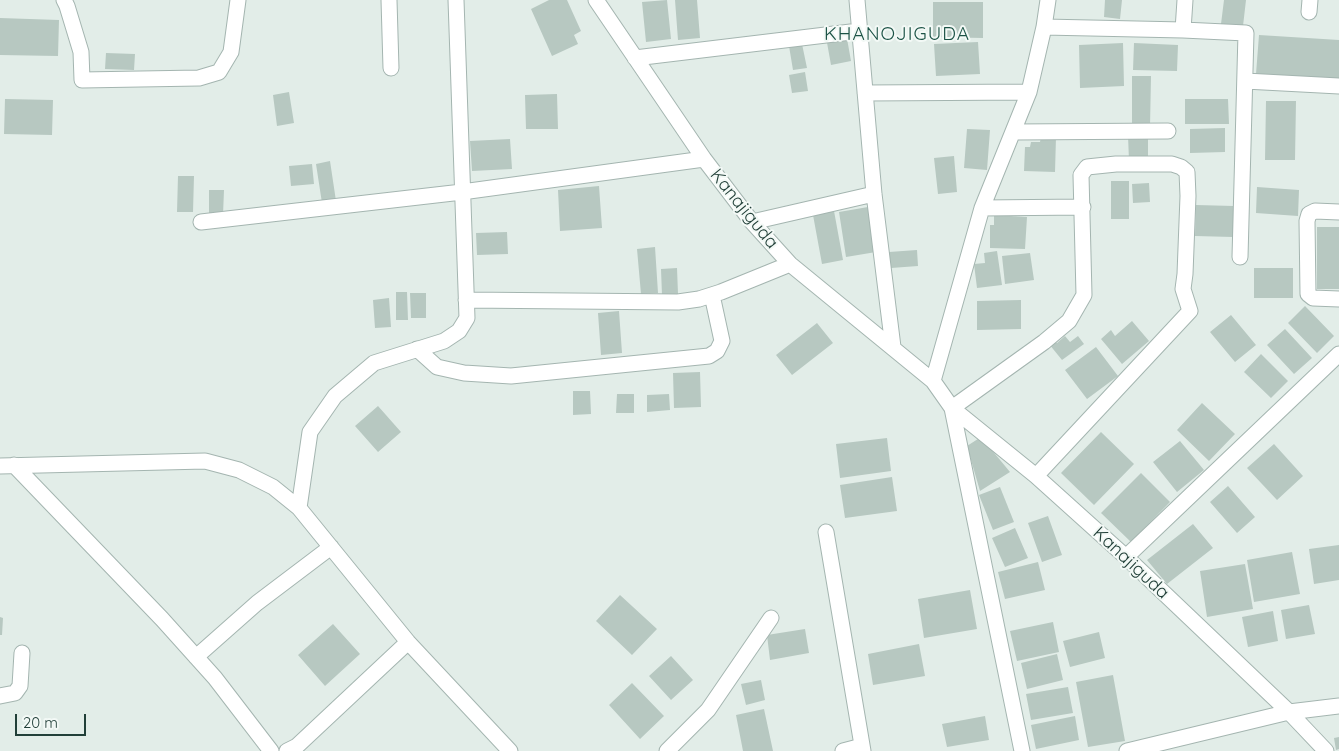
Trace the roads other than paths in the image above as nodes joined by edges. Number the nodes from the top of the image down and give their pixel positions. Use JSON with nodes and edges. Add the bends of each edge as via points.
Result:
{"nodes":[{"id":1,"x":64,"y":0,"type":"edge"},
{"id":2,"x":238,"y":0,"type":"edge"},
{"id":3,"x":389,"y":0,"type":"edge"},
{"id":4,"x":456,"y":0,"type":"edge"},
{"id":5,"x":596,"y":0,"type":"edge"},
{"id":6,"x":858,"y":0,"type":"edge"},
{"id":7,"x":1048,"y":0,"type":"edge"},
{"id":8,"x":1185,"y":0,"type":"edge"},
{"id":9,"x":1044,"y":27,"type":"junction"},
{"id":10,"x":1183,"y":30,"type":"junction"},
{"id":11,"x":859,"y":31,"type":"junction"},
{"id":12,"x":635,"y":58,"type":"junction"},
{"id":13,"x":391,"y":68,"type":"dead end"},
{"id":14,"x":1245,"y":81,"type":"junction"},
{"id":15,"x":1339,"y":86,"type":"edge"},
{"id":16,"x":1029,"y":92,"type":"junction"},
{"id":17,"x":865,"y":93,"type":"junction"},
{"id":18,"x":1168,"y":131,"type":"dead end"},
{"id":19,"x":1014,"y":132,"type":"junction"},
{"id":20,"x":704,"y":159,"type":"junction"},
{"id":21,"x":462,"y":192,"type":"junction"},
{"id":22,"x":874,"y":194,"type":"junction"},
{"id":23,"x":1083,"y":207,"type":"junction"},
{"id":24,"x":982,"y":208,"type":"junction"},
{"id":25,"x":1339,"y":212,"type":"edge"},
{"id":26,"x":201,"y":222,"type":"dead end"},
{"id":27,"x":752,"y":222,"type":"junction"},
{"id":28,"x":1240,"y":257,"type":"dead end"},
{"id":29,"x":790,"y":264,"type":"junction"},
{"id":30,"x":712,"y":295,"type":"junction"},
{"id":31,"x":1339,"y":299,"type":"edge"},
{"id":32,"x":466,"y":300,"type":"junction"},
{"id":33,"x":893,"y":347,"type":"junction"},
{"id":34,"x":417,"y":350,"type":"junction"},
{"id":35,"x":1339,"y":354,"type":"edge"},
{"id":36,"x":933,"y":381,"type":"junction"},
{"id":37,"x":952,"y":408,"type":"junction"},
{"id":38,"x":7,"y":466,"type":"edge"},
{"id":39,"x":1036,"y":476,"type":"junction"},
{"id":40,"x":299,"y":508,"type":"junction"},
{"id":41,"x":826,"y":532,"type":"dead end"},
{"id":42,"x":331,"y":547,"type":"junction"},
{"id":43,"x":1126,"y":557,"type":"junction"},
{"id":44,"x":771,"y":618,"type":"dead end"},
{"id":45,"x":408,"y":642,"type":"junction"},
{"id":46,"x":22,"y":653,"type":"dead end"},
{"id":47,"x":196,"y":657,"type":"junction"},
{"id":48,"x":0,"y":696,"type":"edge"},
{"id":49,"x":1339,"y":706,"type":"edge"},
{"id":50,"x":1289,"y":712,"type":"junction"},
{"id":51,"x":863,"y":749,"type":"edge"},
{"id":52,"x":271,"y":751,"type":"edge"},
{"id":53,"x":287,"y":751,"type":"edge"},
{"id":54,"x":510,"y":751,"type":"edge"},
{"id":55,"x":666,"y":751,"type":"edge"},
{"id":56,"x":844,"y":751,"type":"edge"},
{"id":57,"x":1022,"y":751,"type":"edge"},
{"id":58,"x":1128,"y":751,"type":"edge"},
{"id":59,"x":1326,"y":751,"type":"edge"}],
"edges":[{"from":1,"to":2,"type":"street","via":[[80,52],[82,80],[199,78],[219,72],[231,52]]},
{"from":3,"to":13,"type":"street"},
{"from":4,"to":21,"type":"street"},
{"from":5,"to":12,"type":"street","name":"Kanajiguda"},
{"from":6,"to":11,"type":"street"},
{"from":7,"to":9,"type":"street"},
{"from":8,"to":10,"type":"street"},
{"from":9,"to":10,"type":"street"},
{"from":9,"to":16,"type":"street"},
{"from":10,"to":14,"type":"street","via":[[1246,33]]},
{"from":11,"to":12,"type":"street"},
{"from":11,"to":17,"type":"street"},
{"from":12,"to":20,"type":"street","name":"Kanajiguda"},
{"from":14,"to":15,"type":"street"},
{"from":14,"to":28,"type":"street"},
{"from":16,"to":17,"type":"street"},
{"from":16,"to":19,"type":"street"},
{"from":17,"to":22,"type":"street"},
{"from":18,"to":19,"type":"street"},
{"from":19,"to":24,"type":"street"},
{"from":20,"to":21,"type":"street"},
{"from":20,"to":27,"type":"street","name":"Kanajiguda"},
{"from":21,"to":26,"type":"street"},
{"from":21,"to":32,"type":"street"},
{"from":22,"to":27,"type":"street"},
{"from":22,"to":33,"type":"street"},
{"from":23,"to":24,"type":"street"},
{"from":23,"to":37,"type":"street","via":[[1084,295],[1069,321]]},
{"from":23,"to":39,"type":"street","via":[[1081,175],[1087,167],[1116,164],[1172,164],[1182,167],[1187,172],[1188,196],[1183,289],[1190,311]]},
{"from":24,"to":36,"type":"street"},
{"from":25,"to":31,"type":"street","via":[[1315,211],[1309,214],[1307,221],[1308,294],[1313,298]]},
{"from":27,"to":29,"type":"street","name":"Kanajiguda"},
{"from":29,"to":30,"type":"street"},
{"from":29,"to":33,"type":"street","name":"Kanajiguda"},
{"from":30,"to":32,"type":"street","via":[[678,302]]},
{"from":30,"to":34,"type":"street","via":[[722,341],[717,351],[709,356],[511,376],[464,373],[437,367]]},
{"from":32,"to":34,"type":"street","via":[[467,318],[460,331],[444,341]]},
{"from":33,"to":36,"type":"street","name":"Kanajiguda"},
{"from":34,"to":40,"type":"street","via":[[374,363],[335,396],[310,432]]},
{"from":35,"to":43,"type":"street"},
{"from":36,"to":37,"type":"street","name":"Kanajiguda"},
{"from":37,"to":39,"type":"street","name":"Kanajiguda"},
{"from":37,"to":57,"type":"street"},
{"from":38,"to":40,"type":"street","via":[[205,461],[239,470],[273,487]]},
{"from":38,"to":47,"type":"street","via":[[162,619]]},
{"from":39,"to":43,"type":"street","name":"Kanajiguda"},
{"from":40,"to":42,"type":"street"},
{"from":41,"to":51,"type":"street"},
{"from":42,"to":45,"type":"street"},
{"from":42,"to":47,"type":"street","via":[[257,603]]},
{"from":43,"to":50,"type":"street","name":"Kanajiguda"},
{"from":44,"to":55,"type":"street","via":[[708,710]]},
{"from":45,"to":53,"type":"street","via":[[297,746]]},
{"from":45,"to":54,"type":"street"},
{"from":46,"to":48,"type":"street","via":[[20,686],[15,693]]},
{"from":47,"to":52,"type":"street"},
{"from":49,"to":50,"type":"street"},
{"from":50,"to":58,"type":"street"},
{"from":50,"to":59,"type":"street","name":"Kanajiguda"},
{"from":51,"to":56,"type":"street"}]}
